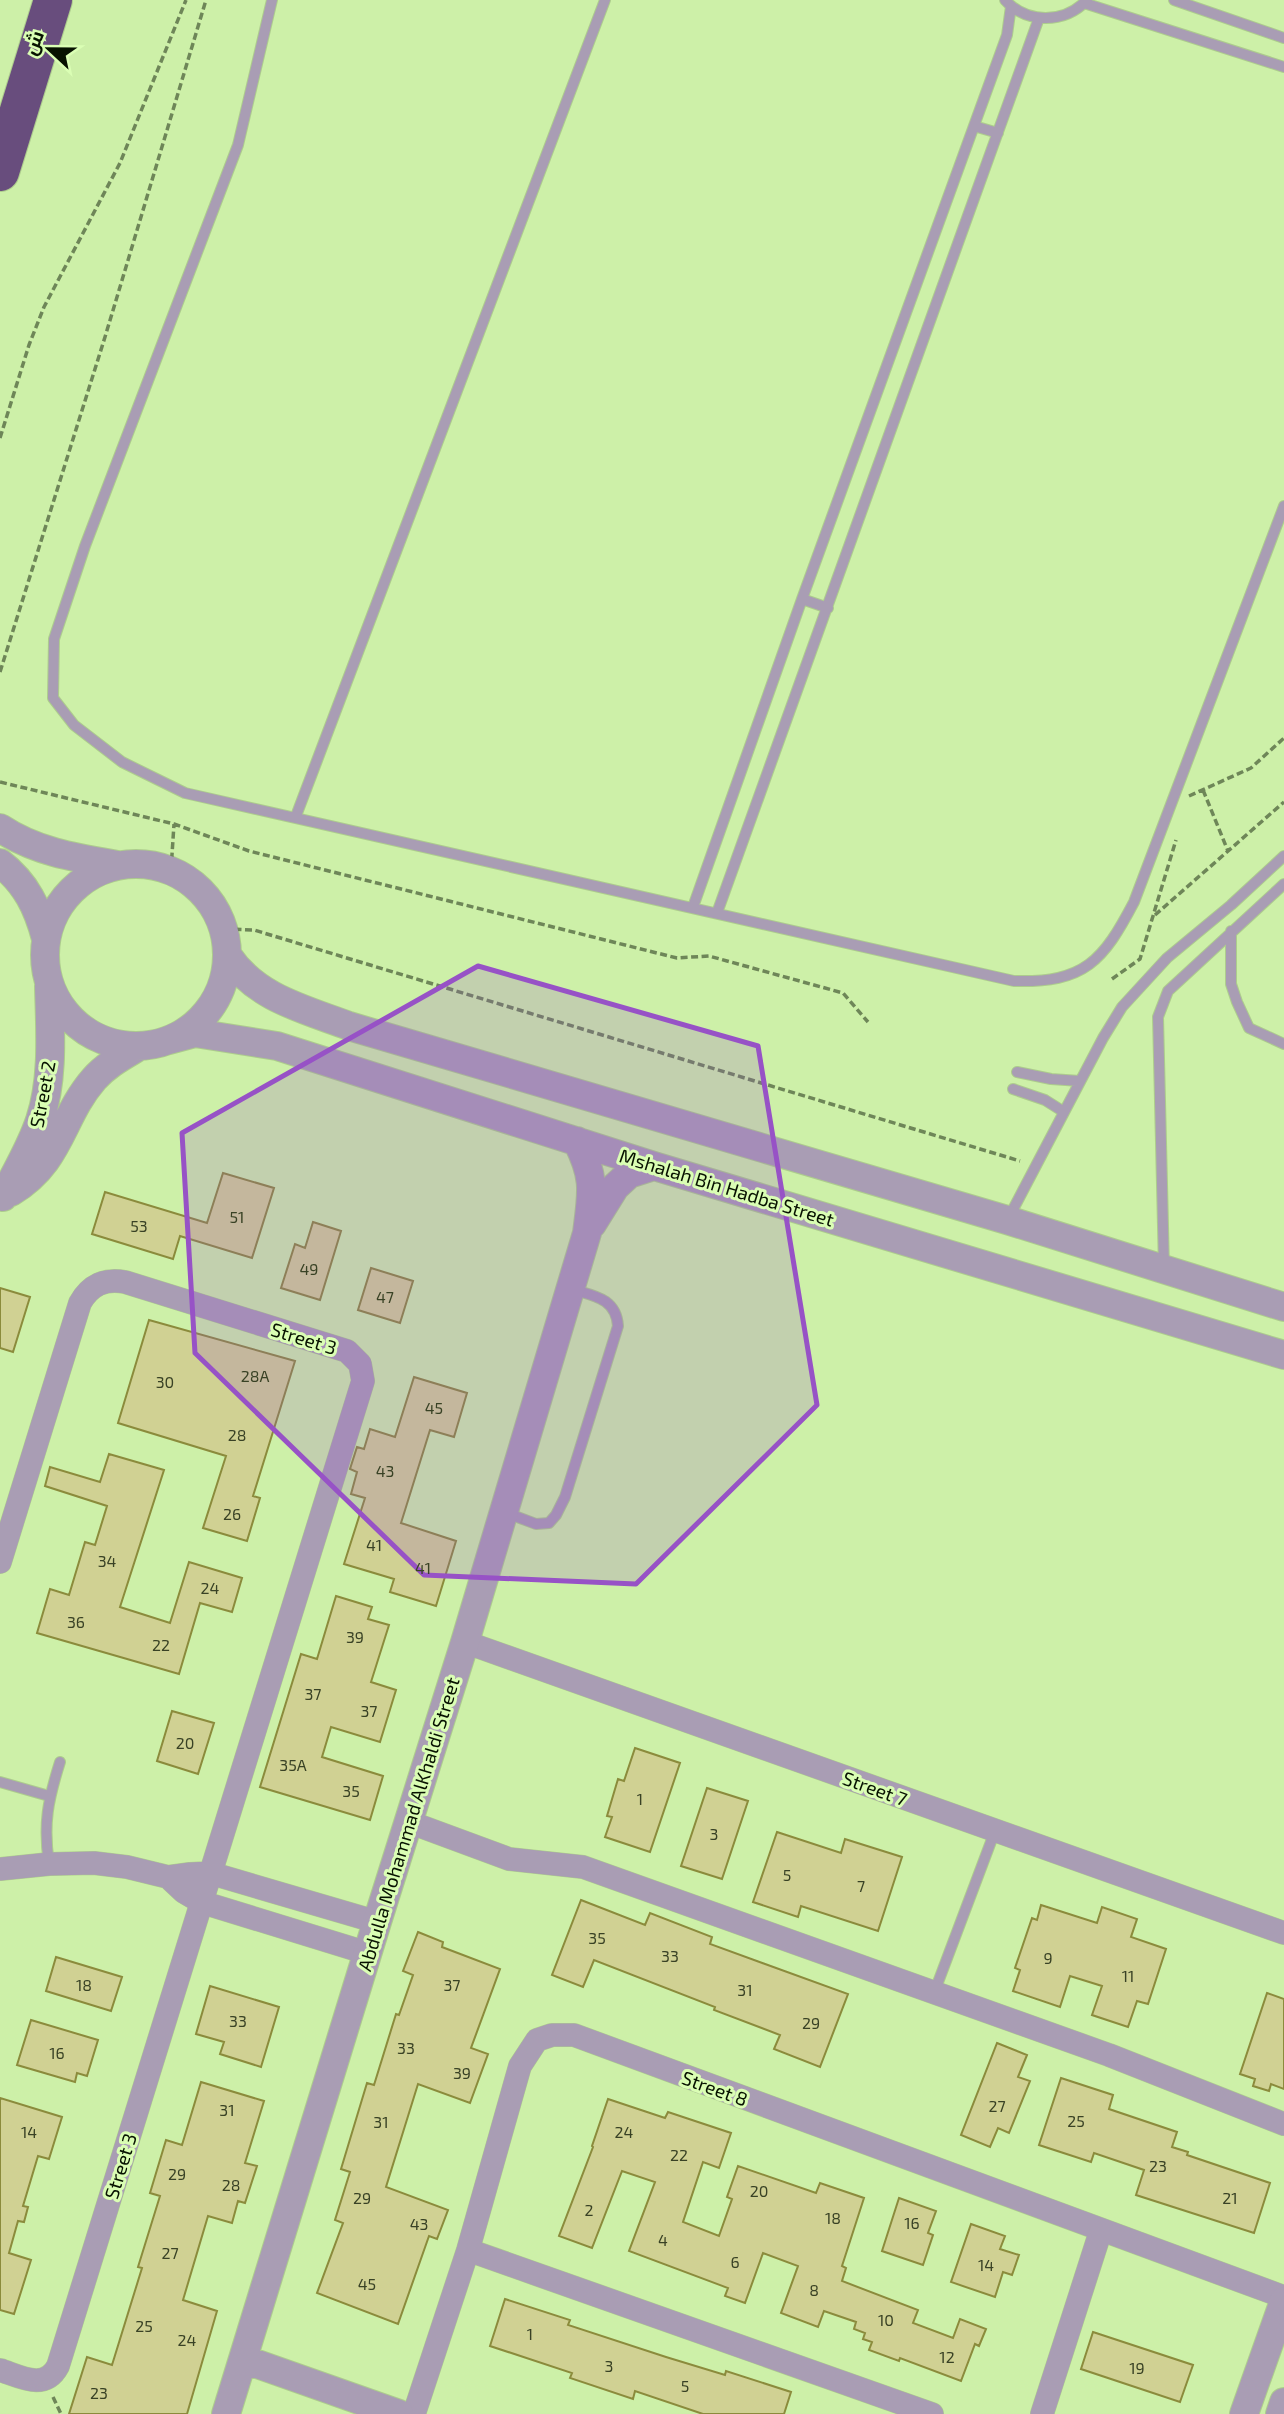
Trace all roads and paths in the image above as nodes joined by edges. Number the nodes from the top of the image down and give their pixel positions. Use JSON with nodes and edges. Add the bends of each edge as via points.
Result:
{"nodes":[{"id":1,"x":186,"y":0,"type":"edge"},
{"id":2,"x":206,"y":0,"type":"edge"},
{"id":3,"x":272,"y":0,"type":"edge"},
{"id":4,"x":605,"y":0,"type":"edge"},
{"id":5,"x":1174,"y":0,"type":"edge"},
{"id":6,"x":1085,"y":2,"type":"edge"},
{"id":7,"x":1008,"y":3,"type":"edge"},
{"id":8,"x":51,"y":7,"type":"edge"},
{"id":9,"x":1039,"y":18,"type":"junction"},
{"id":10,"x":1284,"y":38,"type":"edge"},
{"id":11,"x":1284,"y":67,"type":"edge"},
{"id":12,"x":974,"y":125,"type":"junction"},
{"id":13,"x":998,"y":133,"type":"junction"},
{"id":14,"x":0,"y":172,"type":"edge"},
{"id":15,"x":0,"y":438,"type":"edge"},
{"id":16,"x":1284,"y":506,"type":"edge"},
{"id":17,"x":802,"y":599,"type":"junction"},
{"id":18,"x":828,"y":608,"type":"junction"},
{"id":19,"x":0,"y":672,"type":"edge"},
{"id":20,"x":1284,"y":738,"type":"edge"},
{"id":21,"x":0,"y":782,"type":"edge"},
{"id":22,"x":1203,"y":790,"type":"junction"},
{"id":23,"x":1189,"y":796,"type":"dead end"},
{"id":24,"x":1284,"y":802,"type":"edge"},
{"id":25,"x":296,"y":816,"type":"junction"},
{"id":26,"x":174,"y":824,"type":"junction"},
{"id":27,"x":0,"y":828,"type":"edge"},
{"id":28,"x":1177,"y":836,"type":"dead end"},
{"id":29,"x":1228,"y":851,"type":"junction"},
{"id":30,"x":1284,"y":856,"type":"edge"},
{"id":31,"x":0,"y":863,"type":"edge"},
{"id":32,"x":118,"y":865,"type":"junction"},
{"id":33,"x":171,"y":870,"type":"junction"},
{"id":34,"x":1284,"y":884,"type":"edge"},
{"id":35,"x":693,"y":907,"type":"junction"},
{"id":36,"x":717,"y":913,"type":"junction"},
{"id":37,"x":1154,"y":917,"type":"junction"},
{"id":38,"x":1231,"y":931,"type":"junction"},
{"id":39,"x":46,"y":939,"type":"junction"},
{"id":40,"x":226,"y":942,"type":"junction"},
{"id":41,"x":1112,"y":979,"type":"dead end"},
{"id":42,"x":49,"y":983,"type":"junction"},
{"id":43,"x":868,"y":1022,"type":"dead end"},
{"id":44,"x":169,"y":1040,"type":"junction"},
{"id":45,"x":1284,"y":1044,"type":"edge"},
{"id":46,"x":138,"y":1047,"type":"junction"},
{"id":47,"x":1017,"y":1072,"type":"dead end"},
{"id":48,"x":1080,"y":1081,"type":"junction"},
{"id":49,"x":1013,"y":1089,"type":"dead end"},
{"id":50,"x":1064,"y":1112,"type":"junction"},
{"id":51,"x":577,"y":1141,"type":"junction"},
{"id":52,"x":654,"y":1166,"type":"junction"},
{"id":53,"x":1036,"y":1166,"type":"junction"},
{"id":54,"x":1,"y":1199,"type":"edge"},
{"id":55,"x":1007,"y":1220,"type":"junction"},
{"id":56,"x":587,"y":1233,"type":"junction"},
{"id":57,"x":1164,"y":1268,"type":"junction"},
{"id":58,"x":571,"y":1289,"type":"junction"},
{"id":59,"x":1284,"y":1307,"type":"edge"},
{"id":60,"x":1284,"y":1354,"type":"edge"},
{"id":61,"x":504,"y":1512,"type":"junction"},
{"id":62,"x":0,"y":1562,"type":"edge"},
{"id":63,"x":465,"y":1642,"type":"junction"},
{"id":64,"x":60,"y":1762,"type":"dead end"},
{"id":65,"x":0,"y":1782,"type":"edge"},
{"id":66,"x":49,"y":1796,"type":"junction"},
{"id":67,"x":409,"y":1822,"type":"junction"},
{"id":68,"x":995,"y":1830,"type":"junction"},
{"id":69,"x":49,"y":1864,"type":"junction"},
{"id":70,"x":0,"y":1869,"type":"edge"},
{"id":71,"x":210,"y":1873,"type":"junction"},
{"id":72,"x":168,"y":1877,"type":"junction"},
{"id":73,"x":201,"y":1902,"type":"junction"},
{"id":74,"x":377,"y":1922,"type":"junction"},
{"id":75,"x":1284,"y":1933,"type":"edge"},
{"id":76,"x":367,"y":1953,"type":"junction"},
{"id":77,"x":934,"y":1993,"type":"junction"},
{"id":78,"x":1284,"y":2124,"type":"edge"},
{"id":79,"x":1101,"y":2230,"type":"junction"},
{"id":80,"x":468,"y":2250,"type":"junction"},
{"id":81,"x":1284,"y":2299,"type":"edge"},
{"id":82,"x":243,"y":2358,"type":"junction"},
{"id":83,"x":0,"y":2370,"type":"edge"},
{"id":84,"x":1284,"y":2402,"type":"edge"},
{"id":85,"x":226,"y":2414,"type":"edge"},
{"id":86,"x":399,"y":2414,"type":"edge"},
{"id":87,"x":414,"y":2414,"type":"edge"},
{"id":88,"x":932,"y":2414,"type":"edge"},
{"id":89,"x":1042,"y":2414,"type":"edge"},
{"id":90,"x":1244,"y":2414,"type":"edge"},
{"id":91,"x":1280,"y":2414,"type":"edge"}],
"edges":[{"from":1,"to":15,"type":"path","via":[[120,163],[44,307]]},
{"from":2,"to":19,"type":"path"},
{"from":3,"to":25,"type":"lane","via":[[238,145],[54,639],[53,698],[74,725],[122,762],[185,793]]},
{"from":4,"to":25,"type":"lane"},
{"from":5,"to":10,"type":"lane"},
{"from":6,"to":9,"type":"lane","via":[[1070,13]]},
{"from":6,"to":11,"type":"lane"},
{"from":7,"to":9,"type":"lane"},
{"from":7,"to":12,"type":"lane","via":[[1007,35]]},
{"from":8,"to":14,"type":"highway"},
{"from":9,"to":13,"type":"lane"},
{"from":12,"to":13,"type":"lane"},
{"from":12,"to":17,"type":"lane"},
{"from":13,"to":18,"type":"lane"},
{"from":16,"to":36,"type":"lane","via":[[1134,902],[1097,960],[1070,976],[1044,982],[1014,981]]},
{"from":17,"to":18,"type":"lane"},
{"from":17,"to":35,"type":"lane"},
{"from":18,"to":36,"type":"lane"},
{"from":20,"to":22,"type":"path","via":[[1251,768]]},
{"from":21,"to":26,"type":"path"},
{"from":22,"to":23,"type":"path"},
{"from":22,"to":29,"type":"path"},
{"from":24,"to":29,"type":"path"},
{"from":25,"to":35,"type":"lane"},
{"from":26,"to":33,"type":"path"},
{"from":26,"to":43,"type":"path","via":[[276,857],[677,958],[709,956],[843,993]]},
{"from":27,"to":32,"type":"street","via":[[41,850]]},
{"from":28,"to":37,"type":"path"},
{"from":29,"to":37,"type":"path"},
{"from":30,"to":48,"type":"lane","via":[[1136,989]]},
{"from":31,"to":39,"type":"street","via":[[27,891]]},
{"from":32,"to":33,"type":"street","via":[[145,864]]},
{"from":32,"to":39,"type":"street","via":[[97,872],[71,892]]},
{"from":33,"to":40,"type":"street","via":[[194,884],[212,904]]},
{"from":34,"to":38,"type":"lane"},
{"from":35,"to":36,"type":"lane"},
{"from":37,"to":41,"type":"path","via":[[1140,959]]},
{"from":38,"to":45,"type":"lane","via":[[1231,984],[1249,1028]]},
{"from":38,"to":57,"type":"lane","via":[[1168,991],[1158,1017]]},
{"from":39,"to":42,"type":"street"},
{"from":40,"to":44,"type":"street","via":[[223,982],[212,1007],[193,1027]]},
{"from":40,"to":53,"type":"path","via":[[254,930]]},
{"from":40,"to":55,"type":"street","via":[[239,971],[250,982],[280,1000],[349,1026]]},
{"from":42,"to":46,"type":"street","via":[[74,1023],[93,1036]]},
{"from":42,"to":54,"type":"street","name":"Street 2","via":[[51,1060],[43,1109],[31,1144]]},
{"from":44,"to":46,"type":"street"},
{"from":44,"to":51,"type":"street","name":"Mshalah Bin Hadba Street","via":[[195,1033],[277,1046]]},
{"from":46,"to":54,"type":"street","name":"Street 2","via":[[93,1079],[49,1157],[24,1184]]},
{"from":47,"to":48,"type":"lane"},
{"from":48,"to":50,"type":"lane"},
{"from":49,"to":50,"type":"lane"},
{"from":50,"to":53,"type":"lane"},
{"from":51,"to":52,"type":"street","name":"Mshalah Bin Hadba Street"},
{"from":51,"to":56,"type":"street","name":"Abdulla Mohammad AlKhaldi Street","via":[[592,1182]]},
{"from":52,"to":56,"type":"street","name":"Abdulla Mohammad AlKhaldi Street","via":[[629,1174],[615,1187]]},
{"from":52,"to":60,"type":"street","name":"Mshalah Bin Hadba Street"},
{"from":53,"to":55,"type":"lane"},
{"from":55,"to":57,"type":"street"},
{"from":56,"to":58,"type":"street","name":"Abdulla Mohammad AlKhaldi Street"},
{"from":57,"to":59,"type":"street"},
{"from":58,"to":61,"type":"street","name":"Abdulla Mohammad AlKhaldi Street"},
{"from":58,"to":61,"type":"lane","via":[[611,1305],[618,1326],[556,1515],[549,1523],[536,1524]]},
{"from":61,"to":63,"type":"street","name":"Abdulla Mohammad AlKhaldi Street"},
{"from":62,"to":71,"type":"street","name":"Street 3","via":[[80,1303],[97,1285],[125,1282],[347,1351],[360,1364],[363,1381]]},
{"from":63,"to":67,"type":"street","name":"Abdulla Mohammad AlKhaldi Street"},
{"from":63,"to":68,"type":"street","name":"Street 7"},
{"from":64,"to":66,"type":"lane"},
{"from":65,"to":66,"type":"lane"},
{"from":66,"to":69,"type":"lane"},
{"from":67,"to":74,"type":"street","name":"Abdulla Mohammad AlKhaldi Street"},
{"from":67,"to":77,"type":"street","via":[[509,1859],[583,1867]]},
{"from":68,"to":75,"type":"street","name":"Street 7"},
{"from":68,"to":77,"type":"lane"},
{"from":69,"to":70,"type":"street"},
{"from":69,"to":72,"type":"street","via":[[94,1863]]},
{"from":71,"to":72,"type":"street"},
{"from":71,"to":73,"type":"street","name":"Street 3"},
{"from":71,"to":74,"type":"street"},
{"from":72,"to":73,"type":"street"},
{"from":73,"to":76,"type":"street"},
{"from":73,"to":83,"type":"street","name":"Street 3","via":[[58,2366],[51,2376],[39,2381]]},
{"from":74,"to":76,"type":"street","name":"Abdulla Mohammad AlKhaldi Street"},
{"from":76,"to":82,"type":"street","name":"Abdulla Mohammad AlKhaldi Street"},
{"from":77,"to":78,"type":"street"},
{"from":79,"to":80,"type":"street","name":"Street 8","via":[[574,2035],[552,2035],[537,2040],[520,2066]]},
{"from":79,"to":81,"type":"street","name":"Street 8"},
{"from":79,"to":89,"type":"street"},
{"from":80,"to":87,"type":"street","name":"Street 8"},
{"from":80,"to":88,"type":"street"},
{"from":81,"to":90,"type":"street"},
{"from":82,"to":85,"type":"street","name":"Abdulla Mohammad AlKhaldi Street"},
{"from":82,"to":86,"type":"street"},
{"from":84,"to":91,"type":"street"}]}
